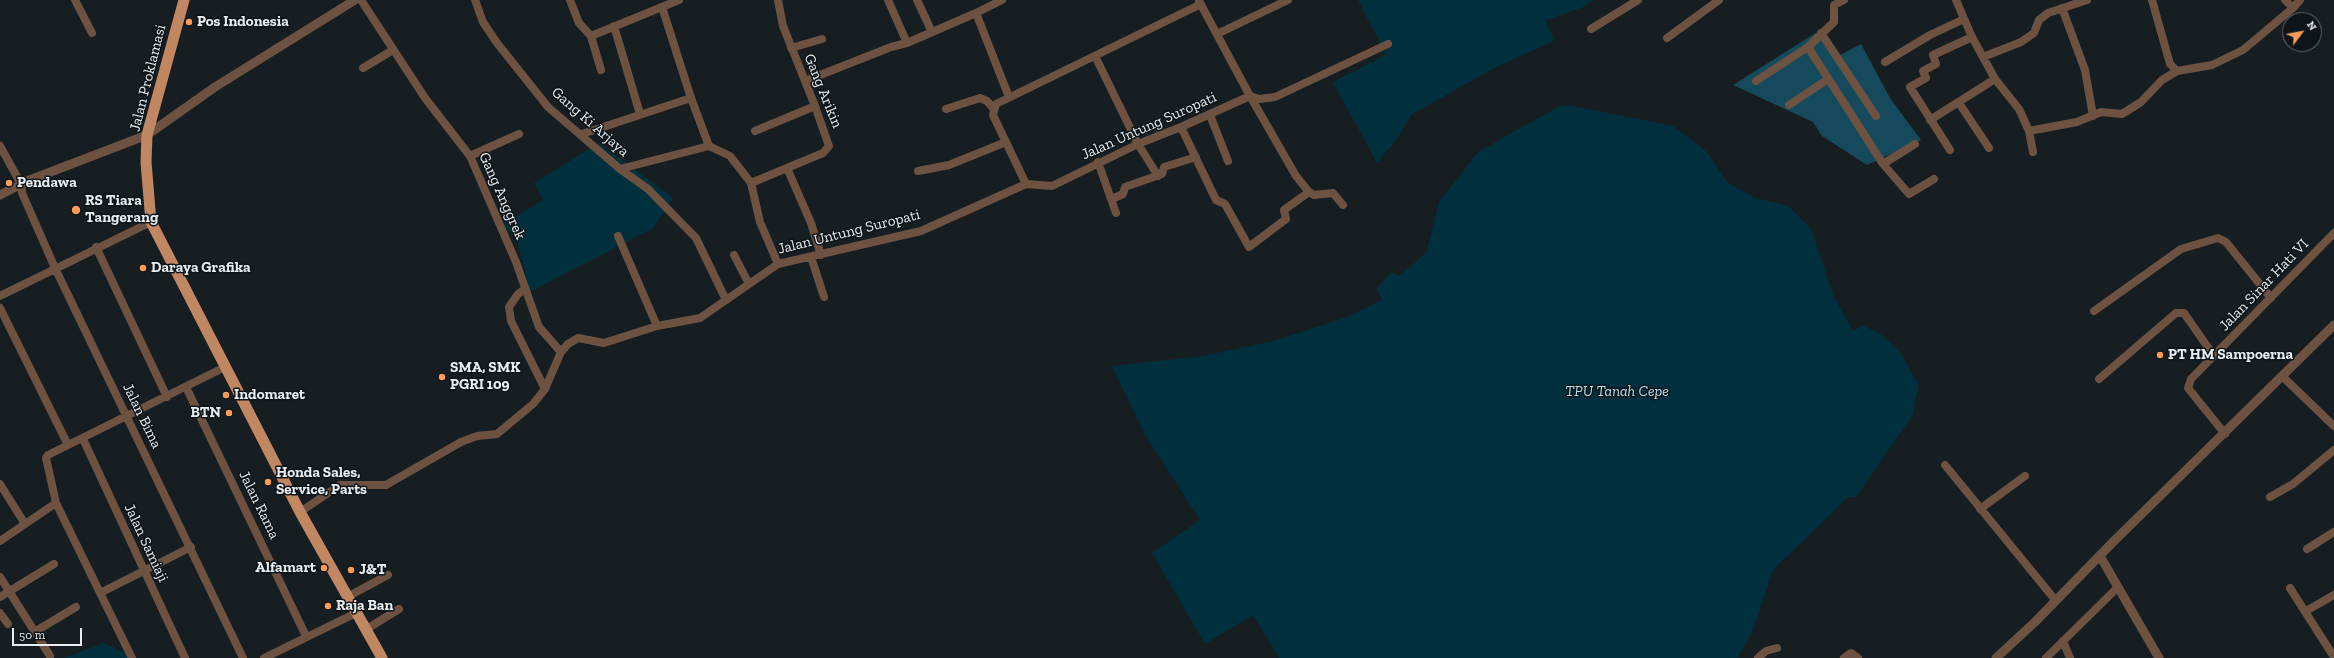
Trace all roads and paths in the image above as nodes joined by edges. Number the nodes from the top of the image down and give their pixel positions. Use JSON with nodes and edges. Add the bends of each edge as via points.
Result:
{"nodes":[{"id":1,"x":75,"y":0,"type":"edge"},
{"id":2,"x":184,"y":0,"type":"edge"},
{"id":3,"x":361,"y":0,"type":"edge"},
{"id":4,"x":475,"y":0,"type":"edge"},
{"id":5,"x":570,"y":0,"type":"edge"},
{"id":6,"x":679,"y":0,"type":"edge"},
{"id":7,"x":778,"y":0,"type":"edge"},
{"id":8,"x":888,"y":0,"type":"edge"},
{"id":9,"x":917,"y":0,"type":"edge"},
{"id":10,"x":1002,"y":0,"type":"edge"},
{"id":11,"x":1288,"y":0,"type":"edge"},
{"id":12,"x":1638,"y":0,"type":"edge"},
{"id":13,"x":1719,"y":0,"type":"edge"},
{"id":14,"x":1844,"y":0,"type":"edge"},
{"id":15,"x":1956,"y":0,"type":"edge"},
{"id":16,"x":2087,"y":0,"type":"edge"},
{"id":17,"x":2152,"y":0,"type":"edge"},
{"id":18,"x":2285,"y":0,"type":"edge"},
{"id":19,"x":2300,"y":0,"type":"edge"},
{"id":20,"x":351,"y":1,"type":"edge"},
{"id":21,"x":1200,"y":2,"type":"edge"},
{"id":22,"x":1833,"y":2,"type":"edge"},
{"id":23,"x":662,"y":7,"type":"junction"},
{"id":24,"x":2062,"y":8,"type":"junction"},
{"id":25,"x":2293,"y":8,"type":"junction"},
{"id":26,"x":976,"y":12,"type":"junction"},
{"id":27,"x":1964,"y":19,"type":"junction"},
{"id":28,"x":614,"y":26,"type":"junction"},
{"id":29,"x":1591,"y":29,"type":"dead end"},
{"id":30,"x":932,"y":32,"type":"junction"},
{"id":31,"x":92,"y":33,"type":"dead end"},
{"id":32,"x":1821,"y":33,"type":"junction"},
{"id":33,"x":1217,"y":34,"type":"junction"},
{"id":34,"x":591,"y":36,"type":"junction"},
{"id":35,"x":1667,"y":38,"type":"dead end"},
{"id":36,"x":1972,"y":38,"type":"junction"},
{"id":37,"x":822,"y":39,"type":"dead end"},
{"id":38,"x":907,"y":43,"type":"junction"},
{"id":39,"x":1388,"y":44,"type":"dead end"},
{"id":40,"x":1808,"y":47,"type":"junction"},
{"id":41,"x":791,"y":48,"type":"junction"},
{"id":42,"x":393,"y":50,"type":"junction"},
{"id":43,"x":1095,"y":56,"type":"junction"},
{"id":44,"x":1983,"y":57,"type":"junction"},
{"id":45,"x":1885,"y":62,"type":"dead end"},
{"id":46,"x":363,"y":68,"type":"dead end"},
{"id":47,"x":601,"y":70,"type":"dead end"},
{"id":48,"x":2177,"y":71,"type":"junction"},
{"id":49,"x":1828,"y":79,"type":"junction"},
{"id":50,"x":1995,"y":79,"type":"junction"},
{"id":51,"x":805,"y":81,"type":"junction"},
{"id":52,"x":1756,"y":81,"type":"dead end"},
{"id":53,"x":1250,"y":96,"type":"junction"},
{"id":54,"x":1010,"y":97,"type":"junction"},
{"id":55,"x":691,"y":98,"type":"junction"},
{"id":56,"x":1959,"y":103,"type":"junction"},
{"id":57,"x":1789,"y":105,"type":"dead end"},
{"id":58,"x":815,"y":106,"type":"junction"},
{"id":59,"x":946,"y":109,"type":"dead end"},
{"id":60,"x":994,"y":109,"type":"junction"},
{"id":61,"x":640,"y":114,"type":"junction"},
{"id":62,"x":1210,"y":115,"type":"junction"},
{"id":63,"x":1876,"y":116,"type":"dead end"},
{"id":64,"x":2093,"y":116,"type":"junction"},
{"id":65,"x":1930,"y":120,"type":"junction"},
{"id":66,"x":1182,"y":127,"type":"junction"},
{"id":67,"x":755,"y":131,"type":"dead end"},
{"id":68,"x":2029,"y":131,"type":"junction"},
{"id":69,"x":519,"y":134,"type":"dead end"},
{"id":70,"x":582,"y":134,"type":"junction"},
{"id":71,"x":147,"y":135,"type":"junction"},
{"id":72,"x":1006,"y":142,"type":"junction"},
{"id":73,"x":1138,"y":144,"type":"junction"},
{"id":74,"x":1915,"y":144,"type":"dead end"},
{"id":75,"x":0,"y":146,"type":"edge"},
{"id":76,"x":709,"y":146,"type":"junction"},
{"id":77,"x":1989,"y":148,"type":"dead end"},
{"id":78,"x":1950,"y":150,"type":"dead end"},
{"id":79,"x":2033,"y":152,"type":"dead end"},
{"id":80,"x":470,"y":156,"type":"junction"},
{"id":81,"x":1196,"y":157,"type":"junction"},
{"id":82,"x":1228,"y":161,"type":"dead end"},
{"id":83,"x":1098,"y":162,"type":"junction"},
{"id":84,"x":1884,"y":164,"type":"junction"},
{"id":85,"x":787,"y":168,"type":"junction"},
{"id":86,"x":620,"y":169,"type":"junction"},
{"id":87,"x":918,"y":171,"type":"dead end"},
{"id":88,"x":1158,"y":176,"type":"junction"},
{"id":89,"x":1934,"y":179,"type":"dead end"},
{"id":90,"x":751,"y":183,"type":"junction"},
{"id":91,"x":21,"y":184,"type":"junction"},
{"id":92,"x":1026,"y":184,"type":"junction"},
{"id":93,"x":1309,"y":192,"type":"junction"},
{"id":94,"x":0,"y":195,"type":"edge"},
{"id":95,"x":1112,"y":199,"type":"junction"},
{"id":96,"x":1343,"y":205,"type":"dead end"},
{"id":97,"x":1116,"y":212,"type":"dead end"},
{"id":98,"x":150,"y":222,"type":"junction"},
{"id":99,"x":2334,"y":233,"type":"edge"},
{"id":100,"x":618,"y":236,"type":"dead end"},
{"id":101,"x":96,"y":247,"type":"junction"},
{"id":102,"x":734,"y":254,"type":"dead end"},
{"id":103,"x":820,"y":255,"type":"junction"},
{"id":104,"x":811,"y":257,"type":"junction"},
{"id":105,"x":778,"y":264,"type":"junction"},
{"id":106,"x":56,"y":268,"type":"junction"},
{"id":107,"x":749,"y":284,"type":"junction"},
{"id":108,"x":525,"y":289,"type":"junction"},
{"id":109,"x":0,"y":296,"type":"edge"},
{"id":110,"x":824,"y":297,"type":"dead end"},
{"id":111,"x":2271,"y":298,"type":"junction"},
{"id":112,"x":726,"y":300,"type":"junction"},
{"id":113,"x":0,"y":308,"type":"edge"},
{"id":114,"x":2094,"y":310,"type":"dead end"},
{"id":115,"x":2334,"y":325,"type":"edge"},
{"id":116,"x":657,"y":326,"type":"junction"},
{"id":117,"x":561,"y":352,"type":"junction"},
{"id":118,"x":2214,"y":356,"type":"junction"},
{"id":119,"x":225,"y":367,"type":"junction"},
{"id":120,"x":2282,"y":377,"type":"junction"},
{"id":121,"x":2099,"y":379,"type":"dead end"},
{"id":122,"x":186,"y":387,"type":"junction"},
{"id":123,"x":545,"y":389,"type":"junction"},
{"id":124,"x":167,"y":397,"type":"junction"},
{"id":125,"x":127,"y":417,"type":"junction"},
{"id":126,"x":2334,"y":426,"type":"edge"},
{"id":127,"x":2225,"y":434,"type":"junction"},
{"id":128,"x":82,"y":439,"type":"junction"},
{"id":129,"x":68,"y":445,"type":"junction"},
{"id":130,"x":2334,"y":450,"type":"edge"},
{"id":131,"x":1945,"y":465,"type":"dead end"},
{"id":132,"x":2025,"y":476,"type":"dead end"},
{"id":133,"x":0,"y":484,"type":"edge"},
{"id":134,"x":2270,"y":497,"type":"dead end"},
{"id":135,"x":56,"y":503,"type":"junction"},
{"id":136,"x":1980,"y":509,"type":"junction"},
{"id":137,"x":300,"y":512,"type":"junction"},
{"id":138,"x":25,"y":524,"type":"junction"},
{"id":139,"x":2334,"y":532,"type":"edge"},
{"id":140,"x":0,"y":541,"type":"edge"},
{"id":141,"x":190,"y":547,"type":"junction"},
{"id":142,"x":2307,"y":549,"type":"dead end"},
{"id":143,"x":2100,"y":556,"type":"junction"},
{"id":144,"x":54,"y":564,"type":"dead end"},
{"id":145,"x":143,"y":571,"type":"junction"},
{"id":146,"x":388,"y":575,"type":"dead end"},
{"id":147,"x":0,"y":577,"type":"edge"},
{"id":148,"x":2118,"y":586,"type":"junction"},
{"id":149,"x":2290,"y":588,"type":"dead end"},
{"id":150,"x":100,"y":593,"type":"junction"},
{"id":151,"x":4,"y":595,"type":"edge"},
{"id":152,"x":2334,"y":595,"type":"edge"},
{"id":153,"x":347,"y":597,"type":"junction"},
{"id":154,"x":2056,"y":601,"type":"junction"},
{"id":155,"x":76,"y":607,"type":"dead end"},
{"id":156,"x":399,"y":609,"type":"dead end"},
{"id":157,"x":2306,"y":611,"type":"junction"},
{"id":158,"x":0,"y":613,"type":"edge"},
{"id":159,"x":356,"y":613,"type":"junction"},
{"id":160,"x":8,"y":624,"type":"dead end"},
{"id":161,"x":366,"y":630,"type":"junction"},
{"id":162,"x":36,"y":631,"type":"junction"},
{"id":163,"x":306,"y":636,"type":"junction"},
{"id":164,"x":2063,"y":641,"type":"junction"},
{"id":165,"x":1777,"y":648,"type":"dead end"},
{"id":166,"x":50,"y":656,"type":"dead end"},
{"id":167,"x":2334,"y":657,"type":"edge"},
{"id":168,"x":132,"y":658,"type":"edge"},
{"id":169,"x":185,"y":658,"type":"edge"},
{"id":170,"x":243,"y":658,"type":"edge"},
{"id":171,"x":264,"y":658,"type":"edge"},
{"id":172,"x":382,"y":658,"type":"edge"},
{"id":173,"x":1758,"y":658,"type":"edge"},
{"id":174,"x":1844,"y":658,"type":"edge"},
{"id":175,"x":1858,"y":658,"type":"edge"},
{"id":176,"x":1996,"y":658,"type":"edge"},
{"id":177,"x":2046,"y":658,"type":"edge"},
{"id":178,"x":2070,"y":658,"type":"edge"},
{"id":179,"x":2159,"y":658,"type":"edge"}],
"edges":[{"from":1,"to":31,"type":"street"},
{"from":2,"to":71,"type":"main road","name":"Jalan Proklamasi"},
{"from":3,"to":42,"type":"street","name":"Gang Anggrek"},
{"from":4,"to":70,"type":"street","name":"Gang Ki Arjaya","via":[[483,22],[497,44],[548,107]]},
{"from":5,"to":34,"type":"street","via":[[579,23]]},
{"from":6,"to":23,"type":"street"},
{"from":7,"to":41,"type":"street","name":"Gang Arikin"},
{"from":8,"to":38,"type":"street"},
{"from":9,"to":30,"type":"street"},
{"from":10,"to":26,"type":"street"},
{"from":11,"to":33,"type":"street"},
{"from":12,"to":29,"type":"street"},
{"from":13,"to":35,"type":"street"},
{"from":14,"to":22,"type":"street"},
{"from":15,"to":27,"type":"street"},
{"from":16,"to":24,"type":"street"},
{"from":17,"to":48,"type":"street","via":[[2170,64]]},
{"from":18,"to":25,"type":"street"},
{"from":19,"to":25,"type":"street"},
{"from":20,"to":71,"type":"street","via":[[215,87]]},
{"from":21,"to":33,"type":"street"},
{"from":21,"to":43,"type":"street","via":[[1164,24]]},
{"from":22,"to":32,"type":"street","via":[[1834,22]]},
{"from":23,"to":28,"type":"street"},
{"from":23,"to":55,"type":"street"},
{"from":24,"to":44,"type":"street","via":[[2048,13],[2039,20],[2034,33],[2021,42]]},
{"from":24,"to":64,"type":"street","via":[[2086,70]]},
{"from":25,"to":48,"type":"street","via":[[2243,50],[2212,65]]},
{"from":26,"to":30,"type":"street"},
{"from":26,"to":54,"type":"street"},
{"from":27,"to":36,"type":"street"},
{"from":27,"to":45,"type":"street","via":[[1930,35]]},
{"from":28,"to":34,"type":"street"},
{"from":28,"to":61,"type":"street"},
{"from":30,"to":38,"type":"street"},
{"from":32,"to":40,"type":"street"},
{"from":32,"to":63,"type":"street"},
{"from":33,"to":53,"type":"street"},
{"from":34,"to":47,"type":"street"},
{"from":36,"to":44,"type":"street"},
{"from":36,"to":65,"type":"street","via":[[1933,55],[1936,64],[1923,71],[1926,78],[1910,86]]},
{"from":37,"to":41,"type":"street"},
{"from":38,"to":51,"type":"street"},
{"from":39,"to":53,"type":"street","via":[[1275,97],[1259,99]]},
{"from":40,"to":49,"type":"street"},
{"from":40,"to":52,"type":"street"},
{"from":41,"to":51,"type":"street","name":"Gang Arikin"},
{"from":42,"to":46,"type":"street"},
{"from":42,"to":80,"type":"street","name":"Gang Anggrek","via":[[425,98]]},
{"from":43,"to":54,"type":"street"},
{"from":43,"to":73,"type":"street"},
{"from":44,"to":50,"type":"street"},
{"from":48,"to":64,"type":"street","via":[[2162,80],[2141,102],[2122,114],[2101,112]]},
{"from":49,"to":57,"type":"street"},
{"from":49,"to":84,"type":"street"},
{"from":50,"to":56,"type":"street"},
{"from":50,"to":68,"type":"street","via":[[2019,109]]},
{"from":51,"to":58,"type":"street","name":"Gang Arikin"},
{"from":53,"to":62,"type":"street","name":"Jalan Untung Suropati"},
{"from":53,"to":93,"type":"street","via":[[1296,176]]},
{"from":54,"to":60,"type":"street","via":[[996,104]]},
{"from":55,"to":61,"type":"street"},
{"from":55,"to":76,"type":"street"},
{"from":56,"to":65,"type":"street"},
{"from":56,"to":77,"type":"street"},
{"from":58,"to":67,"type":"street"},
{"from":58,"to":85,"type":"street","name":"Gang Arikin","via":[[829,146],[823,154]]},
{"from":59,"to":60,"type":"street","via":[[980,98]]},
{"from":60,"to":72,"type":"street","via":[[993,115]]},
{"from":61,"to":70,"type":"street"},
{"from":62,"to":66,"type":"street","name":"Jalan Untung Suropati"},
{"from":62,"to":82,"type":"street"},
{"from":64,"to":68,"type":"street","via":[[2077,122]]},
{"from":65,"to":78,"type":"street"},
{"from":66,"to":73,"type":"street","name":"Jalan Untung Suropati"},
{"from":66,"to":81,"type":"street"},
{"from":68,"to":79,"type":"street"},
{"from":69,"to":80,"type":"street"},
{"from":70,"to":86,"type":"street","name":"Gang Ki Arjaya"},
{"from":71,"to":91,"type":"street"},
{"from":71,"to":98,"type":"main road","name":"Jalan Proklamasi"},
{"from":72,"to":87,"type":"street","via":[[949,165]]},
{"from":72,"to":92,"type":"street"},
{"from":73,"to":83,"type":"street","name":"Jalan Untung Suropati"},
{"from":73,"to":88,"type":"street"},
{"from":74,"to":84,"type":"street"},
{"from":75,"to":91,"type":"street","name":"Jalan Bima"},
{"from":76,"to":86,"type":"street","name":"Gang Ki Arjaya"},
{"from":76,"to":90,"type":"street","via":[[730,156]]},
{"from":80,"to":108,"type":"street","name":"Gang Anggrek","via":[[516,262]]},
{"from":81,"to":88,"type":"street","via":[[1164,167],[1163,174]]},
{"from":81,"to":93,"type":"street","via":[[1216,200],[1225,204],[1248,247],[1286,219],[1284,210]]},
{"from":83,"to":92,"type":"street","name":"Jalan Untung Suropati","via":[[1052,186]]},
{"from":83,"to":95,"type":"street"},
{"from":84,"to":89,"type":"street","via":[[1909,194]]},
{"from":85,"to":90,"type":"street","name":"Gang Arikin"},
{"from":85,"to":103,"type":"street","via":[[811,223]]},
{"from":86,"to":112,"type":"street","via":[[648,189],[696,238]]},
{"from":88,"to":95,"type":"street","via":[[1125,187],[1124,194]]},
{"from":90,"to":105,"type":"street","via":[[760,222]]},
{"from":91,"to":94,"type":"street"},
{"from":91,"to":106,"type":"street","name":"Jalan Bima","via":[[22,193]]},
{"from":92,"to":103,"type":"street","name":"Jalan Untung Suropati","via":[[920,230]]},
{"from":93,"to":96,"type":"street","via":[[1314,195],[1333,193]]},
{"from":95,"to":97,"type":"street"},
{"from":98,"to":101,"type":"street"},
{"from":98,"to":119,"type":"main road","name":"Jalan Proklamasi"},
{"from":99,"to":111,"type":"street","name":"Jalan Sinar Hati VI"},
{"from":100,"to":116,"type":"street"},
{"from":101,"to":106,"type":"street"},
{"from":101,"to":124,"type":"street"},
{"from":102,"to":107,"type":"street"},
{"from":103,"to":104,"type":"street","name":"Jalan Untung Suropati"},
{"from":104,"to":105,"type":"street","name":"Jalan Untung Suropati"},
{"from":104,"to":110,"type":"street"},
{"from":105,"to":107,"type":"street","name":"Jalan Untung Suropati"},
{"from":106,"to":109,"type":"street"},
{"from":106,"to":125,"type":"street","name":"Jalan Bima"},
{"from":107,"to":112,"type":"street","name":"Jalan Untung Suropati"},
{"from":108,"to":117,"type":"street","name":"Gang Anggrek","via":[[539,327]]},
{"from":108,"to":123,"type":"street","via":[[509,307],[511,321]]},
{"from":111,"to":114,"type":"street","via":[[2226,242],[2211,238],[2181,249]]},
{"from":111,"to":118,"type":"street","name":"Jalan Sinar Hati VI"},
{"from":112,"to":116,"type":"street","name":"Jalan Untung Suropati","via":[[700,318]]},
{"from":113,"to":129,"type":"street"},
{"from":115,"to":120,"type":"street"},
{"from":116,"to":117,"type":"street","name":"Jalan Untung Suropati","via":[[604,343],[578,338]]},
{"from":117,"to":123,"type":"street","name":"Jalan Untung Suropati"},
{"from":118,"to":121,"type":"street","via":[[2184,313],[2176,313]]},
{"from":118,"to":127,"type":"street","name":"Jalan Sinar Hati VI","via":[[2191,379],[2188,388]]},
{"from":119,"to":122,"type":"street"},
{"from":119,"to":137,"type":"main road","name":"Jalan Proklamasi"},
{"from":120,"to":126,"type":"street"},
{"from":120,"to":127,"type":"street"},
{"from":122,"to":124,"type":"street"},
{"from":122,"to":163,"type":"street","name":"Jalan Rama"},
{"from":123,"to":137,"type":"street","name":"Jalan Untung Suropati","via":[[533,404],[497,434],[477,436],[462,442],[386,485],[340,485]]},
{"from":124,"to":125,"type":"street"},
{"from":125,"to":128,"type":"street"},
{"from":125,"to":141,"type":"street","name":"Jalan Bima"},
{"from":127,"to":143,"type":"street"},
{"from":128,"to":129,"type":"street"},
{"from":128,"to":145,"type":"street","name":"Jalan Samiaji"},
{"from":129,"to":135,"type":"street","via":[[48,455],[45,462]]},
{"from":130,"to":134,"type":"street","via":[[2293,484]]},
{"from":131,"to":136,"type":"street"},
{"from":132,"to":136,"type":"street"},
{"from":133,"to":138,"type":"street"},
{"from":135,"to":138,"type":"street"},
{"from":135,"to":150,"type":"street"},
{"from":136,"to":154,"type":"street"},
{"from":137,"to":153,"type":"main road","name":"Jalan Proklamasi"},
{"from":138,"to":140,"type":"street"},
{"from":139,"to":142,"type":"street"},
{"from":141,"to":145,"type":"street"},
{"from":141,"to":170,"type":"street","name":"Jalan Bima"},
{"from":143,"to":148,"type":"street"},
{"from":143,"to":154,"type":"street"},
{"from":144,"to":151,"type":"street"},
{"from":145,"to":150,"type":"street"},
{"from":145,"to":169,"type":"street","name":"Jalan Samiaji"},
{"from":146,"to":153,"type":"street"},
{"from":147,"to":151,"type":"street"},
{"from":148,"to":164,"type":"street"},
{"from":148,"to":179,"type":"street"},
{"from":149,"to":157,"type":"street"},
{"from":150,"to":168,"type":"street"},
{"from":151,"to":162,"type":"street"},
{"from":152,"to":157,"type":"street"},
{"from":153,"to":159,"type":"main road","name":"Jalan Proklamasi"},
{"from":154,"to":176,"type":"street"},
{"from":155,"to":162,"type":"street"},
{"from":156,"to":161,"type":"street"},
{"from":157,"to":167,"type":"street"},
{"from":158,"to":160,"type":"street"},
{"from":159,"to":161,"type":"main road","name":"Jalan Proklamasi"},
{"from":159,"to":163,"type":"street"},
{"from":161,"to":172,"type":"main road","name":"Jalan Proklamasi"},
{"from":162,"to":166,"type":"street"},
{"from":163,"to":171,"type":"street"},
{"from":164,"to":177,"type":"street"},
{"from":164,"to":178,"type":"street"},
{"from":165,"to":173,"type":"street","via":[[1766,651]]},
{"from":174,"to":175,"type":"street","via":[[1851,653]]}]}
